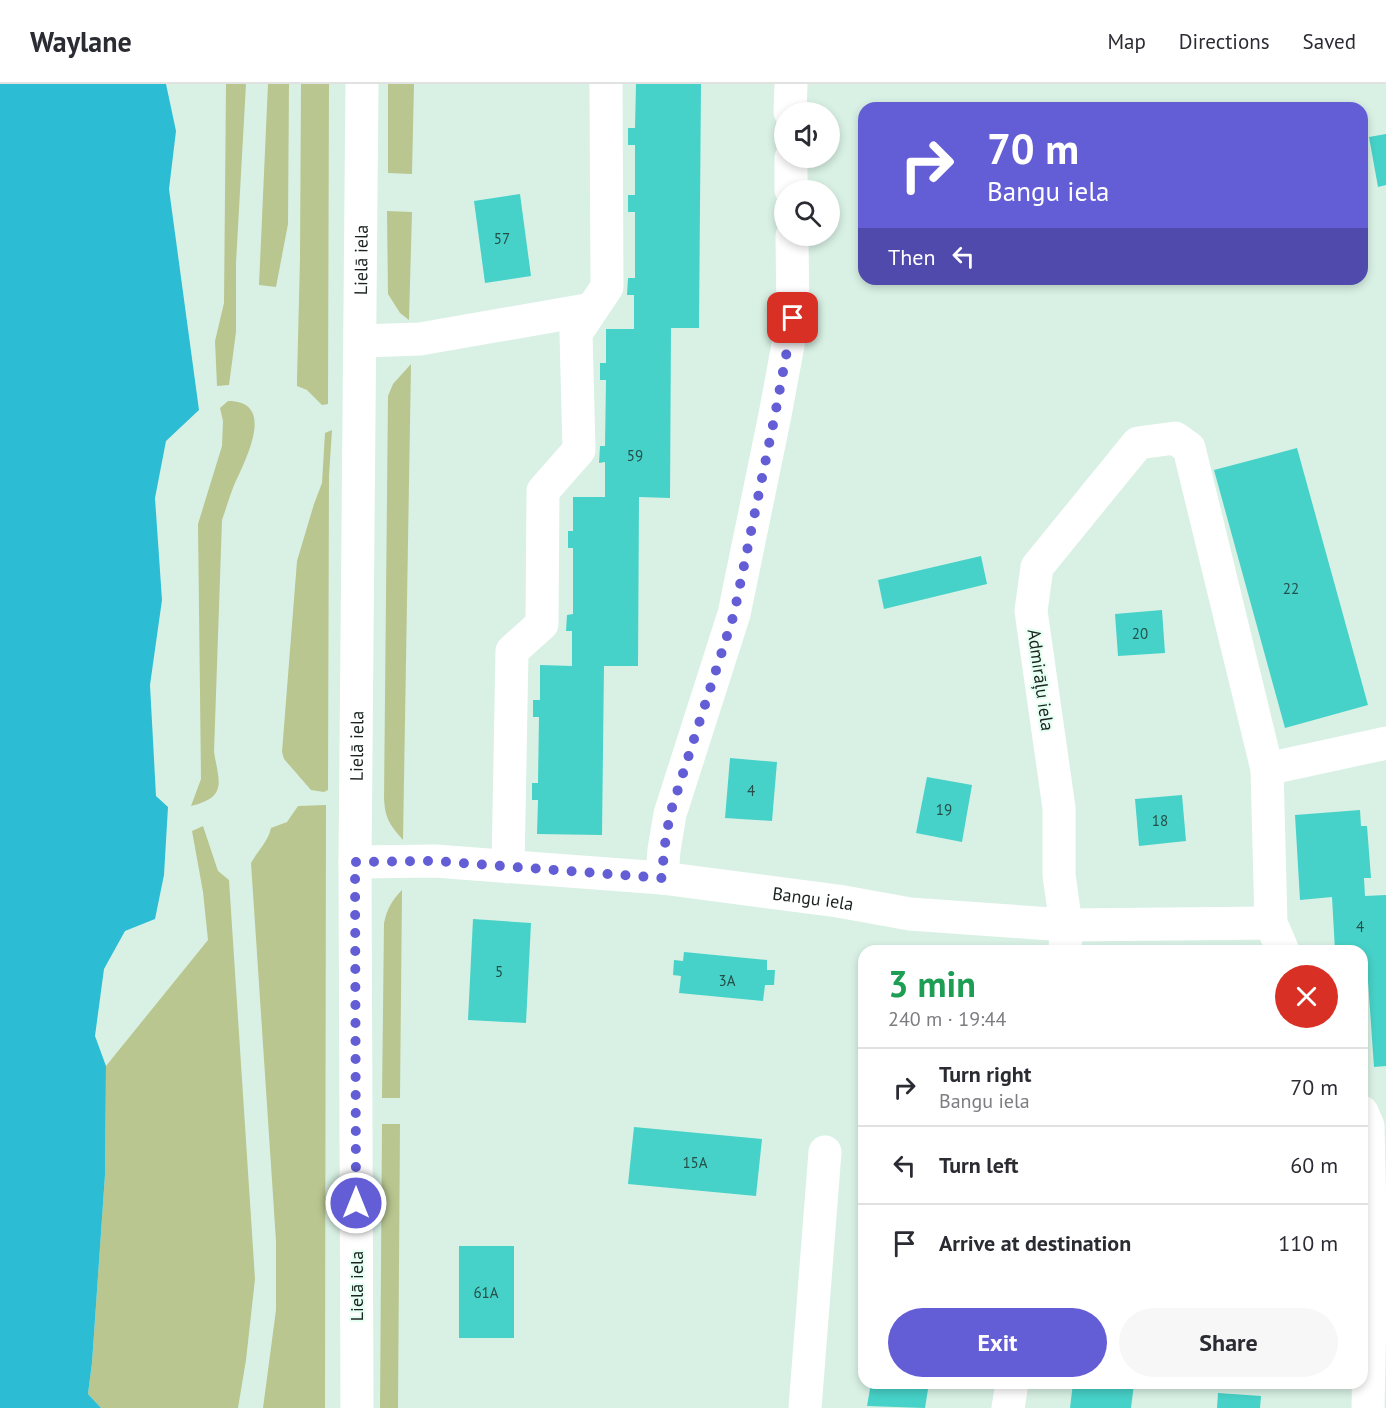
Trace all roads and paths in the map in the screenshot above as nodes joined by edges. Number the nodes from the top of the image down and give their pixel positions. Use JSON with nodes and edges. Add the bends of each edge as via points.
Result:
{"nodes":[{"id":1,"x":363,"y":84,"type":"edge"},
{"id":2,"x":606,"y":84,"type":"edge"},
{"id":3,"x":791,"y":84,"type":"edge"},
{"id":4,"x":790,"y":102,"type":"edge"},
{"id":5,"x":792,"y":246,"type":"edge"},
{"id":6,"x":592,"y":309,"type":"junction"},
{"id":7,"x":361,"y":341,"type":"junction"},
{"id":8,"x":1386,"y":742,"type":"edge"},
{"id":9,"x":1267,"y":769,"type":"junction"},
{"id":10,"x":355,"y":862,"type":"junction"},
{"id":11,"x":508,"y":867,"type":"junction"},
{"id":12,"x":662,"y":878,"type":"junction"},
{"id":13,"x":1277,"y":937,"type":"edge"},
{"id":14,"x":1065,"y":938,"type":"edge"},
{"id":15,"x":1368,"y":1126,"type":"edge"},
{"id":16,"x":825,"y":1152,"type":"dead end"},
{"id":17,"x":1011,"y":1389,"type":"edge"},
{"id":18,"x":357,"y":1408,"type":"edge"},
{"id":19,"x":804,"y":1408,"type":"edge"},
{"id":20,"x":1008,"y":1408,"type":"edge"},
{"id":21,"x":1368,"y":1408,"type":"edge"}],
"edges":[{"from":1,"to":7,"type":"street","name":"Lielā iela"},
{"from":2,"to":6,"type":"street","via":[[607,287]]},
{"from":3,"to":4,"type":"street"},
{"from":5,"to":12,"type":"street","via":[[793,318],[775,415],[734,614],[670,814]]},
{"from":6,"to":7,"type":"street","via":[[420,339]]},
{"from":6,"to":11,"type":"street","via":[[576,333],[579,450],[543,491],[542,624],[512,651]]},
{"from":7,"to":10,"type":"street","name":"Lielā iela"},
{"from":8,"to":9,"type":"street"},
{"from":9,"to":13,"type":"street"},
{"from":9,"to":14,"type":"street","name":"Admirāļu iela","via":[[1189,448],[1175,438],[1138,443],[1037,567],[1031,610],[1059,808],[1059,875]]},
{"from":10,"to":11,"type":"street","name":"Bangu iela","via":[[435,861]]},
{"from":10,"to":18,"type":"street","name":"Lielā iela"},
{"from":11,"to":12,"type":"street","name":"Bangu iela"},
{"from":12,"to":14,"type":"street","name":"Bangu iela","via":[[838,901]]},
{"from":13,"to":14,"type":"street","name":"Bangu iela"},
{"from":15,"to":21,"type":"street"},
{"from":16,"to":19,"type":"street"},
{"from":17,"to":20,"type":"street"}]}
